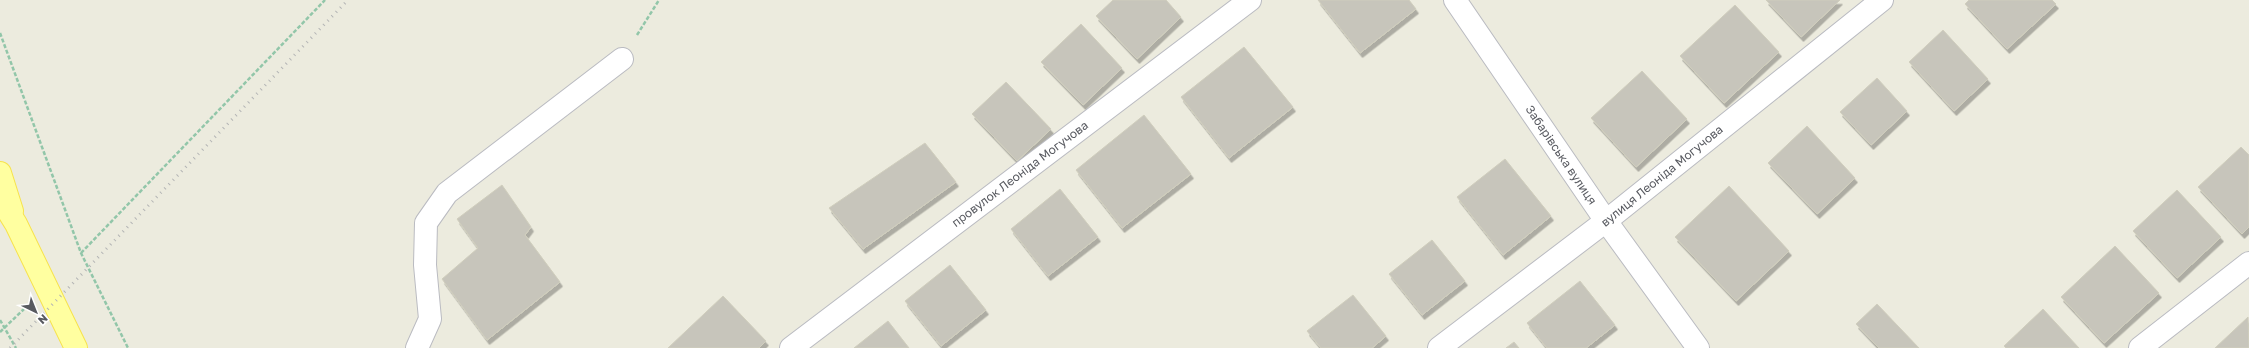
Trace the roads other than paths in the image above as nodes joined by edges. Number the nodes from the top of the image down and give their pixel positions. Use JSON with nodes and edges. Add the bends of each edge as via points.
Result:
{"nodes":[{"id":1,"x":1250,"y":0,"type":"edge"},
{"id":2,"x":1455,"y":0,"type":"edge"},
{"id":3,"x":1882,"y":0,"type":"edge"},
{"id":4,"x":622,"y":59,"type":"road end"},
{"id":5,"x":0,"y":173,"type":"edge"},
{"id":6,"x":0,"y":198,"type":"edge"},
{"id":7,"x":1606,"y":221,"type":"junction"},
{"id":8,"x":16,"y":224,"type":"junction"},
{"id":9,"x":2249,"y":262,"type":"edge"},
{"id":10,"x":76,"y":348,"type":"edge"},
{"id":11,"x":417,"y":348,"type":"edge"},
{"id":12,"x":791,"y":348,"type":"edge"},
{"id":13,"x":1439,"y":348,"type":"edge"},
{"id":14,"x":1698,"y":348,"type":"edge"},
{"id":15,"x":2140,"y":348,"type":"edge"}],
"edges":[{"from":1,"to":12,"type":"street","name":"провулок Леоніда Могучова"},
{"from":2,"to":7,"type":"street","name":"Забарівська вулиця"},
{"from":3,"to":7,"type":"street","name":"вулиця Леоніда Могучова"},
{"from":4,"to":11,"type":"street","via":[[447,193],[426,223],[424,265],[430,319]]},
{"from":5,"to":8,"type":"main road"},
{"from":6,"to":8,"type":"main road"},
{"from":7,"to":13,"type":"street","name":"вулиця Леоніда Могучова"},
{"from":7,"to":14,"type":"street","name":"Забарівська вулиця"},
{"from":8,"to":10,"type":"main road"},
{"from":9,"to":15,"type":"street"}]}
